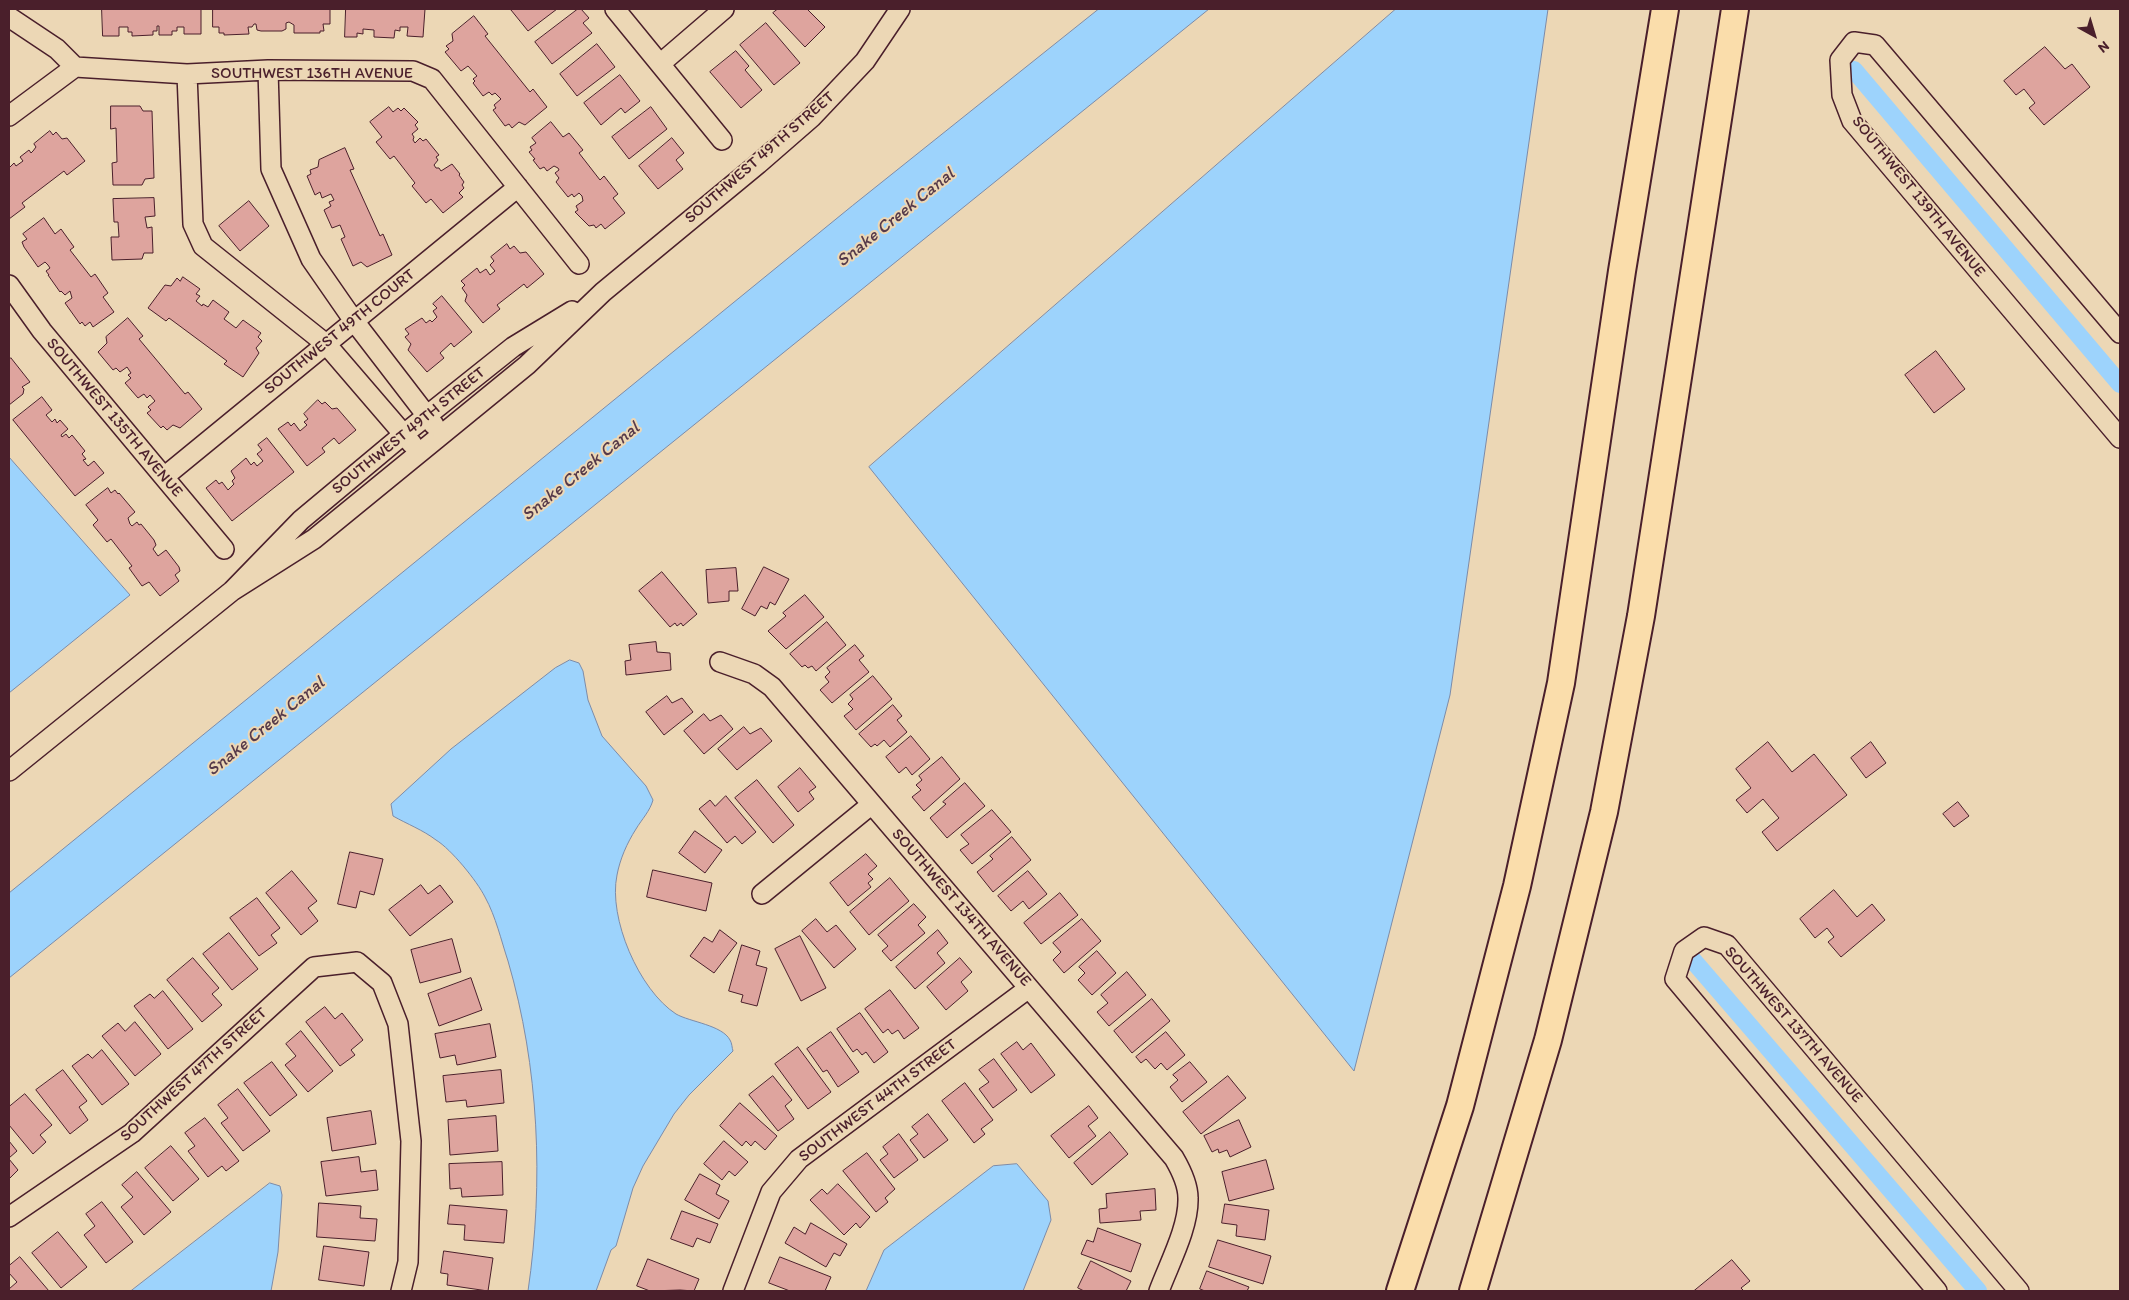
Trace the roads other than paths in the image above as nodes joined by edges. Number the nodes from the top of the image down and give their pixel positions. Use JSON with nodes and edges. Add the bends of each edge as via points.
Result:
{"nodes":[{"id":1,"x":615,"y":9,"type":"edge"},
{"id":2,"x":724,"y":9,"type":"edge"},
{"id":3,"x":900,"y":9,"type":"edge"},
{"id":4,"x":1665,"y":9,"type":"edge"},
{"id":5,"x":1735,"y":9,"type":"edge"},
{"id":6,"x":9,"y":17,"type":"edge"},
{"id":7,"x":660,"y":64,"type":"junction"},
{"id":8,"x":75,"y":66,"type":"junction"},
{"id":9,"x":268,"y":70,"type":"junction"},
{"id":10,"x":187,"y":74,"type":"junction"},
{"id":11,"x":9,"y":116,"type":"edge"},
{"id":12,"x":722,"y":140,"type":"dead end"},
{"id":13,"x":518,"y":187,"type":"junction"},
{"id":14,"x":579,"y":264,"type":"dead end"},
{"id":15,"x":9,"y":285,"type":"edge"},
{"id":16,"x":602,"y":292,"type":"junction"},
{"id":17,"x":354,"y":321,"type":"junction"},
{"id":18,"x":2120,"y":333,"type":"edge"},
{"id":19,"x":326,"y":344,"type":"junction"},
{"id":20,"x":426,"y":416,"type":"junction"},
{"id":21,"x":404,"y":434,"type":"junction"},
{"id":22,"x":441,"y":434,"type":"junction"},
{"id":23,"x":2120,"y":438,"type":"edge"},
{"id":24,"x":418,"y":452,"type":"junction"},
{"id":25,"x":164,"y":477,"type":"junction"},
{"id":26,"x":224,"y":549,"type":"dead end"},
{"id":27,"x":232,"y":591,"type":"junction"},
{"id":28,"x":720,"y":662,"type":"dead end"},
{"id":29,"x":9,"y":771,"type":"edge"},
{"id":30,"x":872,"y":804,"type":"junction"},
{"id":31,"x":762,"y":894,"type":"dead end"},
{"id":32,"x":1029,"y":988,"type":"junction"},
{"id":33,"x":9,"y":1217,"type":"edge"},
{"id":34,"x":401,"y":1291,"type":"edge"},
{"id":35,"x":734,"y":1291,"type":"edge"},
{"id":36,"x":1159,"y":1291,"type":"edge"},
{"id":37,"x":1400,"y":1291,"type":"edge"},
{"id":38,"x":1473,"y":1291,"type":"edge"},
{"id":39,"x":1937,"y":1291,"type":"edge"},
{"id":40,"x":2019,"y":1291,"type":"edge"}],
"edges":[{"from":1,"to":7,"type":"street"},
{"from":2,"to":7,"type":"street"},
{"from":3,"to":16,"type":"street","name":"SOUTHWEST 49TH STREET","via":[[865,61],[812,117]]},
{"from":4,"to":37,"type":"highway","via":[[1560,683],[1517,886],[1460,1106]]},
{"from":5,"to":38,"type":"highway","via":[[1641,616],[1604,812],[1548,1040]]},
{"from":6,"to":8,"type":"street","via":[[57,49]]},
{"from":7,"to":12,"type":"street"},
{"from":8,"to":10,"type":"street","name":"SOUTHWEST 136TH AVENUE"},
{"from":8,"to":11,"type":"street"},
{"from":9,"to":10,"type":"street","name":"SOUTHWEST 136TH AVENUE"},
{"from":9,"to":13,"type":"street","name":"SOUTHWEST 136TH AVENUE","via":[[413,71],[432,79]]},
{"from":9,"to":17,"type":"street","via":[[271,169],[312,259]]},
{"from":10,"to":19,"type":"street","via":[[193,224],[203,246]]},
{"from":13,"to":14,"type":"street","name":"SOUTHWEST 136TH AVENUE"},
{"from":13,"to":17,"type":"street","name":"SOUTHWEST 49TH COURT"},
{"from":15,"to":25,"type":"street","name":"SOUTHWEST 135TH AVENUE","via":[[42,331]]},
{"from":16,"to":20,"type":"street","name":"SOUTHWEST 49TH STREET","via":[[513,347]]},
{"from":16,"to":22,"type":"street","name":"SOUTHWEST 49TH STREET","via":[[527,365]]},
{"from":17,"to":19,"type":"street","name":"SOUTHWEST 49TH COURT"},
{"from":17,"to":20,"type":"street"},
{"from":18,"to":23,"type":"street","name":"SOUTHWEST 139TH AVENUE","via":[[1874,45],[1854,42],[1840,60],[1842,95],[1852,122]]},
{"from":19,"to":21,"type":"street"},
{"from":19,"to":25,"type":"street","name":"SOUTHWEST 49TH COURT"},
{"from":20,"to":21,"type":"street","name":"SOUTHWEST 49TH STREET"},
{"from":20,"to":22,"type":"street"},
{"from":21,"to":24,"type":"street"},
{"from":21,"to":27,"type":"street","name":"SOUTHWEST 49TH STREET","via":[[301,520]]},
{"from":22,"to":24,"type":"street","name":"SOUTHWEST 49TH STREET"},
{"from":24,"to":27,"type":"street","name":"SOUTHWEST 49TH STREET","via":[[314,539]]},
{"from":25,"to":26,"type":"street","name":"SOUTHWEST 135TH AVENUE"},
{"from":27,"to":29,"type":"street","name":"SOUTHWEST 49TH STREET"},
{"from":28,"to":30,"type":"street","name":"SOUTHWEST 134TH AVENUE","via":[[754,674],[772,688]]},
{"from":30,"to":31,"type":"street"},
{"from":30,"to":32,"type":"street","name":"SOUTHWEST 134TH AVENUE"},
{"from":32,"to":35,"type":"street","name":"SOUTHWEST 44TH STREET","via":[[799,1159],[771,1192]]},
{"from":32,"to":36,"type":"street","name":"SOUTHWEST 134TH AVENUE","via":[[1174,1158],[1183,1176],[1188,1197],[1186,1219]]},
{"from":33,"to":34,"type":"street","name":"SOUTHWEST 47TH STREET","via":[[132,1133],[314,967],[356,962],[382,983],[398,1024],[411,1141],[408,1262]]},
{"from":39,"to":40,"type":"street","name":"SOUTHWEST 137TH AVENUE","via":[[1675,979],[1684,951],[1704,937],[1727,945]]}]}
